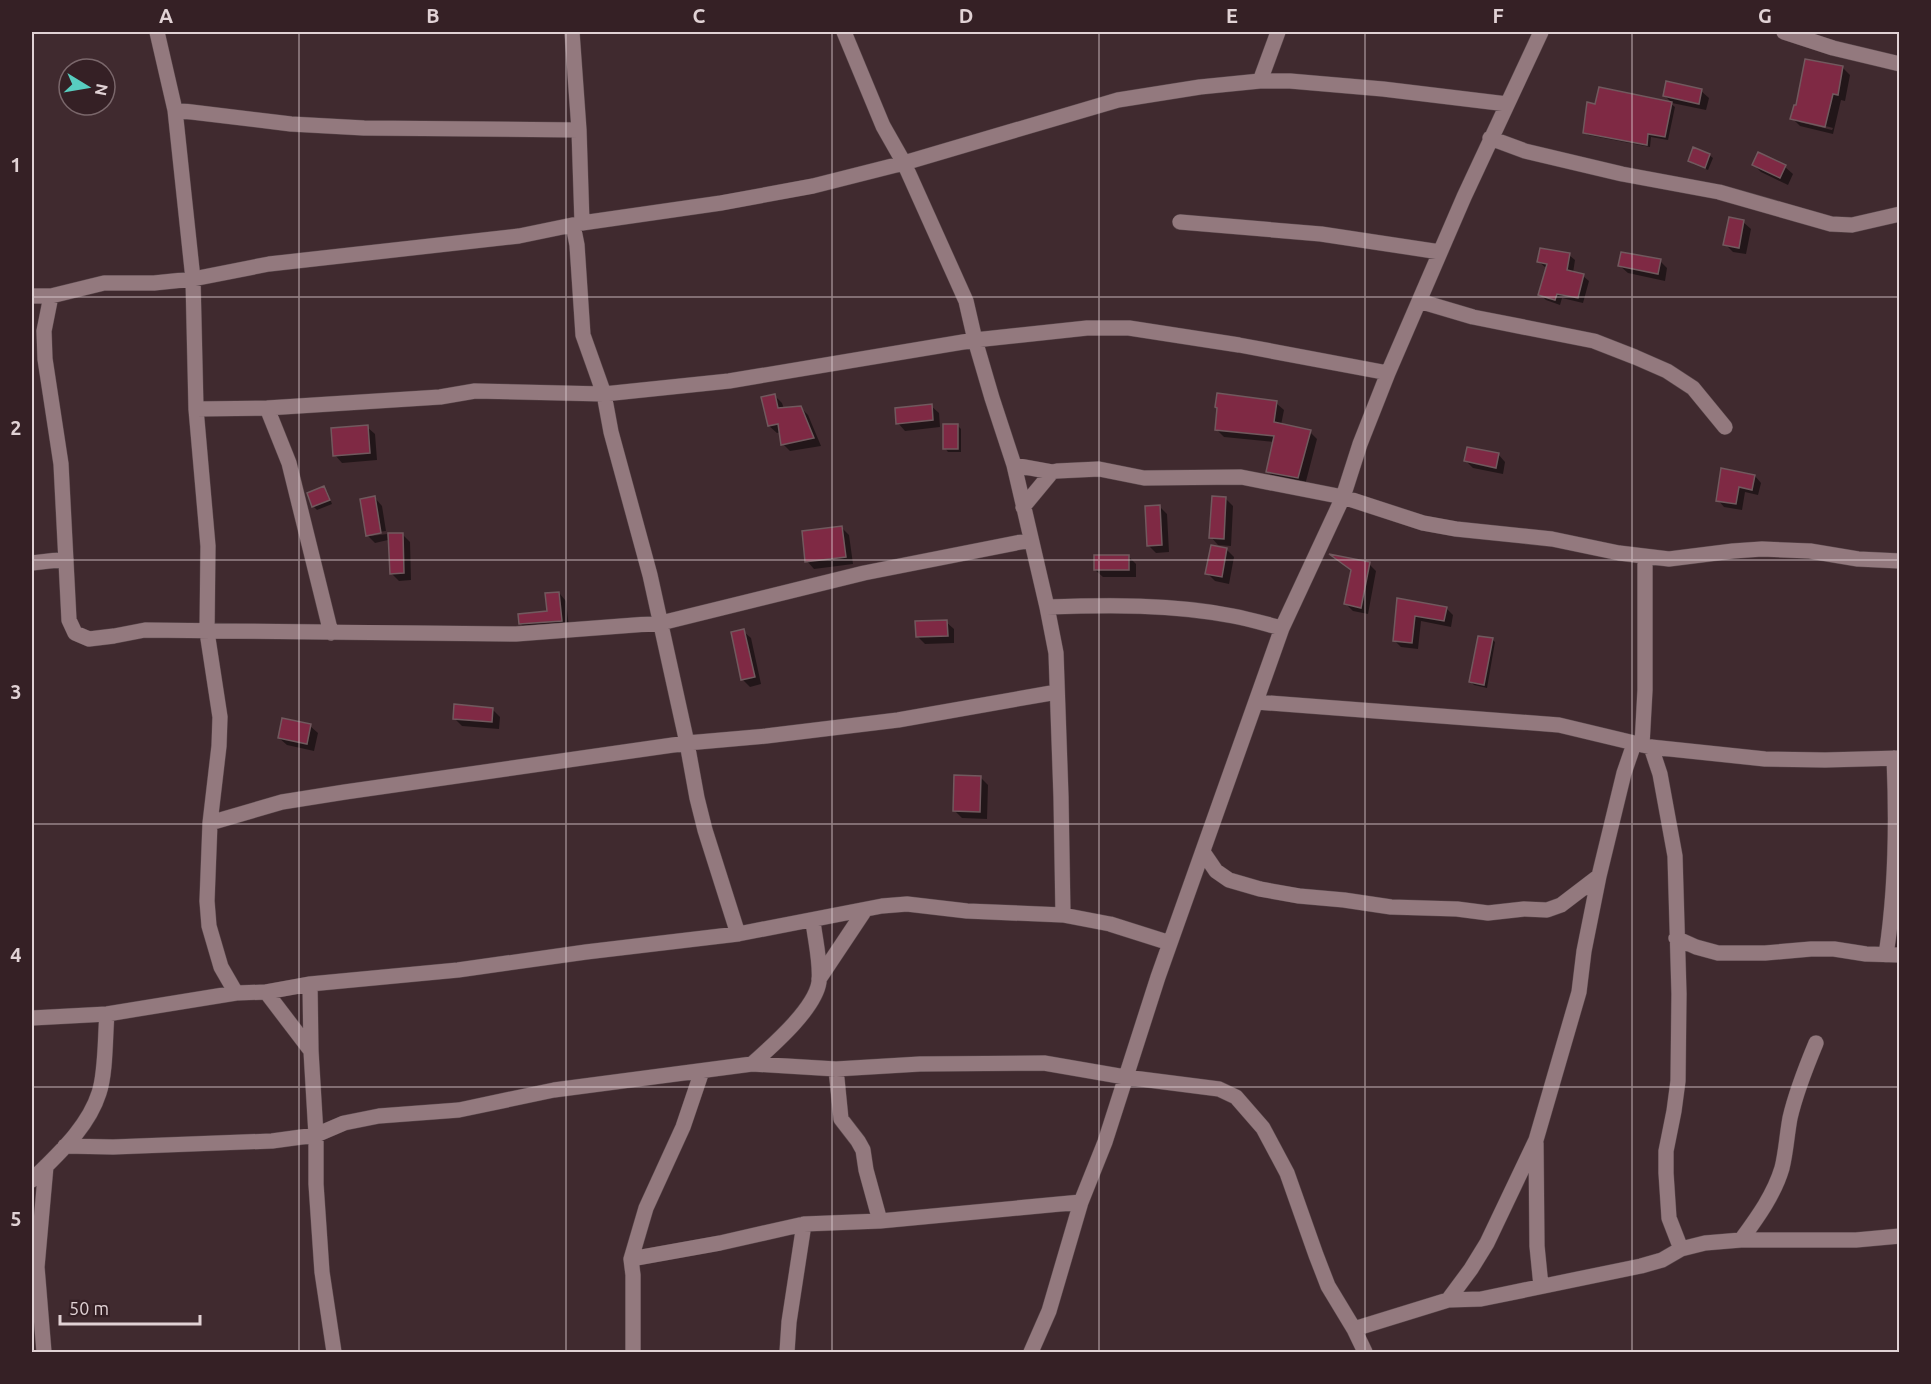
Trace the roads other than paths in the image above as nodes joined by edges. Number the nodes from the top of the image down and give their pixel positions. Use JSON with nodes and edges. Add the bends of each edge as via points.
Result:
{"nodes":[{"id":1,"x":157,"y":32,"type":"edge"},
{"id":2,"x":572,"y":32,"type":"edge"},
{"id":3,"x":844,"y":32,"type":"edge"},
{"id":4,"x":1278,"y":32,"type":"edge"},
{"id":5,"x":1541,"y":32,"type":"edge"},
{"id":6,"x":1784,"y":32,"type":"edge"},
{"id":7,"x":1899,"y":64,"type":"edge"},
{"id":8,"x":1260,"y":81,"type":"junction"},
{"id":9,"x":1507,"y":104,"type":"junction"},
{"id":10,"x":175,"y":110,"type":"junction"},
{"id":11,"x":579,"y":130,"type":"junction"},
{"id":12,"x":1490,"y":138,"type":"junction"},
{"id":13,"x":904,"y":163,"type":"junction"},
{"id":14,"x":1899,"y":214,"type":"edge"},
{"id":15,"x":1180,"y":222,"type":"dead end"},
{"id":16,"x":577,"y":224,"type":"junction"},
{"id":17,"x":1440,"y":252,"type":"junction"},
{"id":18,"x":193,"y":279,"type":"junction"},
{"id":19,"x":32,"y":296,"type":"edge"},
{"id":20,"x":51,"y":296,"type":"junction"},
{"id":21,"x":1419,"y":301,"type":"junction"},
{"id":22,"x":975,"y":340,"type":"junction"},
{"id":23,"x":1388,"y":373,"type":"junction"},
{"id":24,"x":604,"y":394,"type":"junction"},
{"id":25,"x":267,"y":408,"type":"junction"},
{"id":26,"x":196,"y":409,"type":"junction"},
{"id":27,"x":1725,"y":427,"type":"dead end"},
{"id":28,"x":1014,"y":465,"type":"junction"},
{"id":29,"x":1052,"y":472,"type":"junction"},
{"id":30,"x":1343,"y":497,"type":"junction"},
{"id":31,"x":1023,"y":507,"type":"junction"},
{"id":32,"x":1031,"y":540,"type":"junction"},
{"id":33,"x":1645,"y":557,"type":"junction"},
{"id":34,"x":66,"y":558,"type":"junction"},
{"id":35,"x":1899,"y":561,"type":"edge"},
{"id":36,"x":32,"y":563,"type":"edge"},
{"id":37,"x":1047,"y":607,"type":"junction"},
{"id":38,"x":661,"y":623,"type":"junction"},
{"id":39,"x":1282,"y":628,"type":"junction"},
{"id":40,"x":207,"y":632,"type":"junction"},
{"id":41,"x":331,"y":633,"type":"junction"},
{"id":42,"x":1057,"y":692,"type":"junction"},
{"id":43,"x":1256,"y":702,"type":"junction"},
{"id":44,"x":687,"y":743,"type":"junction"},
{"id":45,"x":1642,"y":745,"type":"junction"},
{"id":46,"x":1897,"y":758,"type":"edge"},
{"id":47,"x":210,"y":823,"type":"junction"},
{"id":48,"x":1203,"y":852,"type":"junction"},
{"id":49,"x":1599,"y":876,"type":"junction"},
{"id":50,"x":865,"y":910,"type":"junction"},
{"id":51,"x":1063,"y":915,"type":"junction"},
{"id":52,"x":813,"y":921,"type":"junction"},
{"id":53,"x":738,"y":934,"type":"junction"},
{"id":54,"x":1676,"y":938,"type":"junction"},
{"id":55,"x":1170,"y":943,"type":"junction"},
{"id":56,"x":1893,"y":955,"type":"edge"},
{"id":57,"x":819,"y":979,"type":"junction"},
{"id":58,"x":310,"y":984,"type":"junction"},
{"id":59,"x":266,"y":992,"type":"junction"},
{"id":60,"x":236,"y":993,"type":"junction"},
{"id":61,"x":107,"y":1014,"type":"junction"},
{"id":62,"x":32,"y":1018,"type":"edge"},
{"id":63,"x":1816,"y":1043,"type":"dead end"},
{"id":64,"x":311,"y":1051,"type":"junction"},
{"id":65,"x":752,"y":1064,"type":"junction"},
{"id":66,"x":836,"y":1069,"type":"junction"},
{"id":67,"x":702,"y":1071,"type":"junction"},
{"id":68,"x":1125,"y":1077,"type":"junction"},
{"id":69,"x":316,"y":1135,"type":"junction"},
{"id":70,"x":1536,"y":1140,"type":"junction"},
{"id":71,"x":65,"y":1146,"type":"junction"},
{"id":72,"x":46,"y":1166,"type":"junction"},
{"id":73,"x":32,"y":1180,"type":"edge"},
{"id":74,"x":1081,"y":1202,"type":"junction"},
{"id":75,"x":880,"y":1221,"type":"junction"},
{"id":76,"x":804,"y":1224,"type":"junction"},
{"id":77,"x":1899,"y":1236,"type":"edge"},
{"id":78,"x":1741,"y":1240,"type":"junction"},
{"id":79,"x":1681,"y":1249,"type":"junction"},
{"id":80,"x":631,"y":1259,"type":"junction"},
{"id":81,"x":1541,"y":1286,"type":"junction"},
{"id":82,"x":1448,"y":1300,"type":"junction"},
{"id":83,"x":1354,"y":1329,"type":"junction"},
{"id":84,"x":1360,"y":1351,"type":"edge"},
{"id":85,"x":44,"y":1353,"type":"edge"},
{"id":86,"x":334,"y":1353,"type":"edge"},
{"id":87,"x":633,"y":1353,"type":"edge"},
{"id":88,"x":787,"y":1353,"type":"edge"},
{"id":89,"x":1031,"y":1353,"type":"edge"}],
"edges":[{"from":1,"to":10,"type":"street"},
{"from":2,"to":11,"type":"street"},
{"from":3,"to":13,"type":"street","via":[[883,126]]},
{"from":4,"to":8,"type":"street"},
{"from":5,"to":9,"type":"street"},
{"from":6,"to":7,"type":"street"},
{"from":8,"to":9,"type":"street","via":[[1383,89]]},
{"from":8,"to":13,"type":"street","via":[[1118,100]]},
{"from":9,"to":12,"type":"street"},
{"from":10,"to":11,"type":"street","via":[[364,128]]},
{"from":10,"to":18,"type":"street"},
{"from":11,"to":16,"type":"street"},
{"from":12,"to":14,"type":"street","via":[[1525,151],[1719,192],[1831,224],[1852,225]]},
{"from":12,"to":17,"type":"street"},
{"from":13,"to":16,"type":"street","via":[[813,186]]},
{"from":13,"to":22,"type":"street","via":[[966,301]]},
{"from":15,"to":17,"type":"street","via":[[1322,234]]},
{"from":16,"to":18,"type":"street","via":[[519,236],[269,264]]},
{"from":16,"to":24,"type":"street","via":[[583,335]]},
{"from":17,"to":21,"type":"street"},
{"from":18,"to":20,"type":"street","via":[[104,282]]},
{"from":18,"to":26,"type":"street"},
{"from":19,"to":20,"type":"street"},
{"from":20,"to":34,"type":"street","via":[[44,331],[45,359],[61,464]]},
{"from":21,"to":23,"type":"street"},
{"from":21,"to":27,"type":"street","via":[[1473,317],[1594,341],[1635,357],[1693,388]]},
{"from":22,"to":23,"type":"street","via":[[1087,328],[1129,328]]},
{"from":22,"to":24,"type":"street","via":[[729,381]]},
{"from":22,"to":28,"type":"street"},
{"from":23,"to":30,"type":"street"},
{"from":24,"to":25,"type":"street","via":[[475,391],[440,397]]},
{"from":24,"to":38,"type":"street"},
{"from":25,"to":26,"type":"street"},
{"from":25,"to":41,"type":"street","via":[[289,463]]},
{"from":26,"to":40,"type":"street","via":[[208,546]]},
{"from":28,"to":29,"type":"street"},
{"from":28,"to":31,"type":"street"},
{"from":29,"to":30,"type":"street","via":[[1099,469],[1144,478],[1241,477]]},
{"from":29,"to":31,"type":"street"},
{"from":30,"to":33,"type":"street","via":[[1423,523],[1552,539]]},
{"from":30,"to":39,"type":"street"},
{"from":31,"to":32,"type":"street"},
{"from":32,"to":37,"type":"street"},
{"from":32,"to":38,"type":"street","via":[[864,573]]},
{"from":33,"to":35,"type":"street","via":[[1677,559],[1762,549]]},
{"from":33,"to":45,"type":"street"},
{"from":34,"to":36,"type":"street"},
{"from":34,"to":40,"type":"street","via":[[69,620],[75,633],[89,639],[145,630]]},
{"from":37,"to":39,"type":"street","via":[[1177,609],[1233,616]]},
{"from":37,"to":42,"type":"street","via":[[1056,653]]},
{"from":38,"to":41,"type":"street","via":[[516,634]]},
{"from":38,"to":44,"type":"street"},
{"from":39,"to":43,"type":"street"},
{"from":40,"to":41,"type":"street"},
{"from":40,"to":47,"type":"street","via":[[220,717]]},
{"from":42,"to":44,"type":"street","via":[[898,720]]},
{"from":42,"to":51,"type":"street"},
{"from":43,"to":45,"type":"street","via":[[1559,725]]},
{"from":43,"to":48,"type":"street"},
{"from":44,"to":47,"type":"street","via":[[282,802]]},
{"from":44,"to":53,"type":"street","via":[[705,830]]},
{"from":45,"to":46,"type":"street","via":[[1765,759]]},
{"from":45,"to":49,"type":"street","via":[[1621,784]]},
{"from":45,"to":54,"type":"street","via":[[1660,774],[1675,856]]},
{"from":46,"to":56,"type":"street"},
{"from":47,"to":60,"type":"street","via":[[209,926],[221,967]]},
{"from":48,"to":49,"type":"street","via":[[1216,871],[1229,880],[1260,889],[1391,907],[1488,913],[1547,910],[1561,905]]},
{"from":48,"to":55,"type":"street"},
{"from":49,"to":70,"type":"street","via":[[1579,992]]},
{"from":50,"to":51,"type":"street","via":[[907,904]]},
{"from":50,"to":52,"type":"street"},
{"from":50,"to":57,"type":"street"},
{"from":51,"to":55,"type":"street","via":[[1110,924]]},
{"from":52,"to":53,"type":"street"},
{"from":52,"to":57,"type":"street"},
{"from":53,"to":58,"type":"street","via":[[458,970]]},
{"from":54,"to":56,"type":"street","via":[[1718,953],[1834,949]]},
{"from":54,"to":79,"type":"street","via":[[1678,1081],[1666,1173],[1669,1218]]},
{"from":55,"to":68,"type":"street"},
{"from":57,"to":65,"type":"street","via":[[808,1006]]},
{"from":58,"to":59,"type":"street"},
{"from":58,"to":64,"type":"street"},
{"from":59,"to":60,"type":"street"},
{"from":59,"to":64,"type":"street"},
{"from":60,"to":61,"type":"street"},
{"from":61,"to":62,"type":"street"},
{"from":61,"to":71,"type":"street","via":[[100,1091]]},
{"from":63,"to":78,"type":"street","via":[[1791,1116],[1782,1167],[1758,1217]]},
{"from":64,"to":69,"type":"street"},
{"from":65,"to":66,"type":"street"},
{"from":65,"to":67,"type":"street"},
{"from":66,"to":68,"type":"street","via":[[1044,1063]]},
{"from":66,"to":75,"type":"street","via":[[841,1119],[863,1150]]},
{"from":67,"to":69,"type":"street","via":[[554,1090],[459,1110],[379,1116],[344,1123]]},
{"from":67,"to":80,"type":"street","via":[[683,1127],[646,1208]]},
{"from":68,"to":74,"type":"street"},
{"from":68,"to":83,"type":"street","via":[[1219,1089],[1247,1108],[1263,1128],[1287,1173],[1328,1286]]},
{"from":69,"to":71,"type":"street","via":[[213,1144]]},
{"from":69,"to":86,"type":"street","via":[[322,1272]]},
{"from":70,"to":81,"type":"street"},
{"from":70,"to":82,"type":"street","via":[[1487,1243]]},
{"from":71,"to":72,"type":"street"},
{"from":72,"to":73,"type":"street"},
{"from":72,"to":85,"type":"street","via":[[37,1267]]},
{"from":74,"to":75,"type":"street"},
{"from":74,"to":89,"type":"street","via":[[1049,1311]]},
{"from":75,"to":76,"type":"street"},
{"from":76,"to":80,"type":"street"},
{"from":76,"to":88,"type":"street"},
{"from":77,"to":78,"type":"street"},
{"from":78,"to":79,"type":"street"},
{"from":79,"to":81,"type":"street","via":[[1641,1266]]},
{"from":80,"to":87,"type":"street"},
{"from":81,"to":82,"type":"street","via":[[1481,1299]]},
{"from":82,"to":83,"type":"street"},
{"from":83,"to":84,"type":"street"}]}
